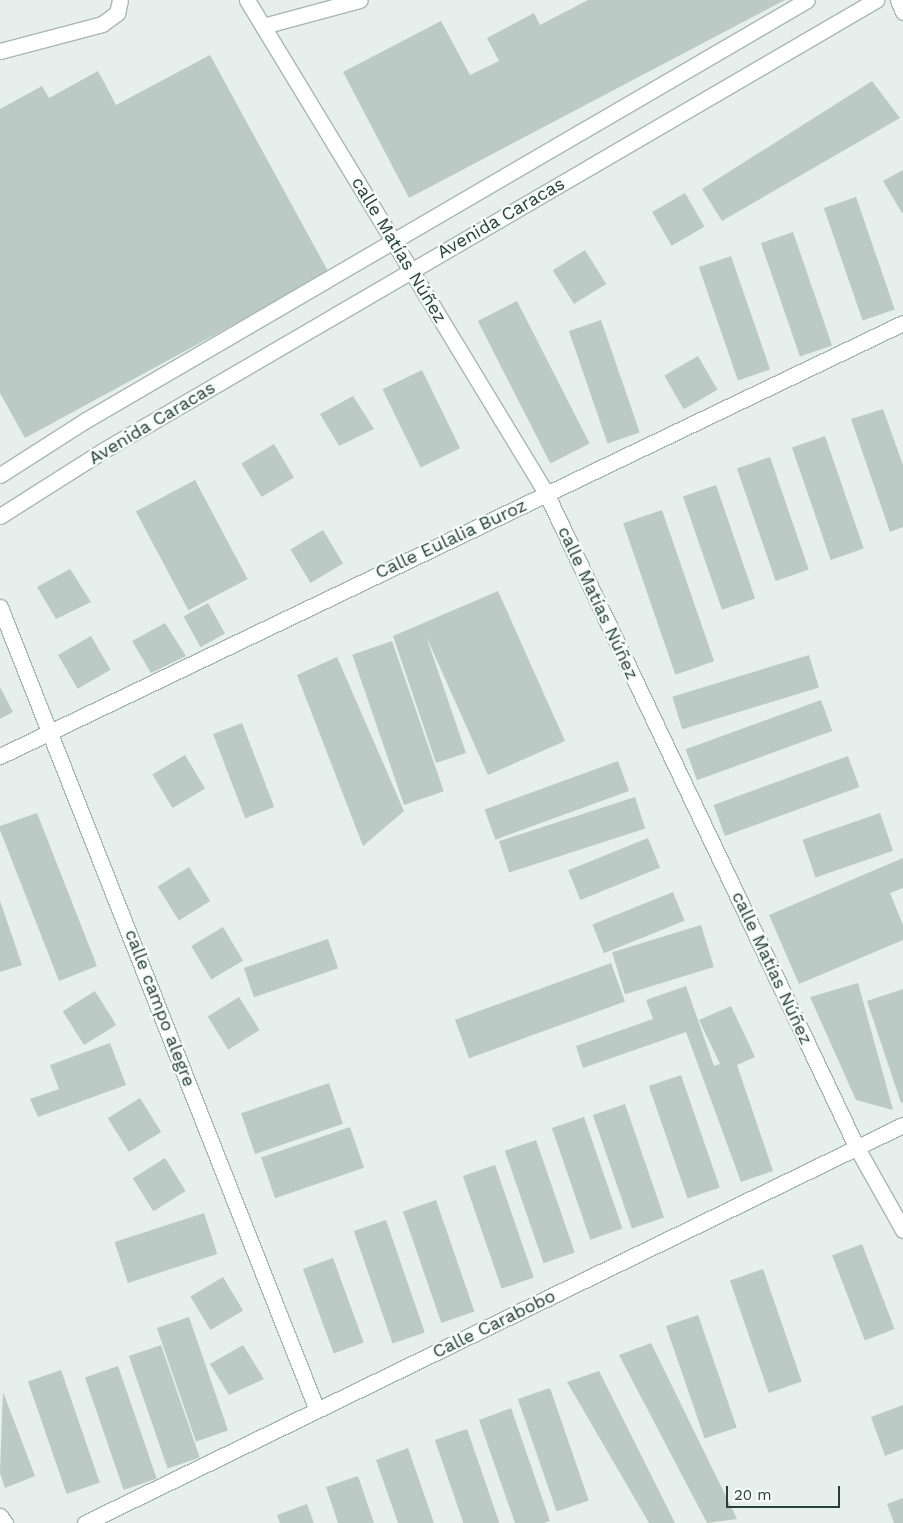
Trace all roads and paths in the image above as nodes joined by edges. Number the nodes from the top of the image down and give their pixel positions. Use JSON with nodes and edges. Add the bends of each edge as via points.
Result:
{"nodes":[{"id":1,"x":120,"y":0,"type":"edge"},
{"id":2,"x":247,"y":0,"type":"edge"},
{"id":3,"x":360,"y":0,"type":"edge"},
{"id":4,"x":807,"y":0,"type":"edge"},
{"id":5,"x":876,"y":0,"type":"edge"},
{"id":6,"x":898,"y":0,"type":"edge"},
{"id":7,"x":903,"y":12,"type":"edge"},
{"id":8,"x":264,"y":26,"type":"junction"},
{"id":9,"x":0,"y":51,"type":"edge"},
{"id":10,"x":393,"y":242,"type":"junction"},
{"id":11,"x":411,"y":271,"type":"junction"},
{"id":12,"x":903,"y":323,"type":"edge"},
{"id":13,"x":0,"y":475,"type":"edge"},
{"id":14,"x":546,"y":494,"type":"junction"},
{"id":15,"x":0,"y":516,"type":"edge"},
{"id":16,"x":0,"y":607,"type":"edge"},
{"id":17,"x":52,"y":729,"type":"junction"},
{"id":18,"x":0,"y":756,"type":"edge"},
{"id":19,"x":903,"y":1125,"type":"edge"},
{"id":20,"x":857,"y":1148,"type":"junction"},
{"id":21,"x":903,"y":1230,"type":"edge"},
{"id":22,"x":317,"y":1410,"type":"junction"},
{"id":23,"x":0,"y":1516,"type":"edge"},
{"id":24,"x":5,"y":1523,"type":"edge"},
{"id":25,"x":85,"y":1523,"type":"edge"}],
"edges":[{"from":1,"to":9,"type":"street","via":[[117,13],[102,24]]},
{"from":2,"to":8,"type":"street","name":"calle Matías Núñez"},
{"from":3,"to":8,"type":"street"},
{"from":4,"to":10,"type":"street","name":"Avenida Caracas"},
{"from":5,"to":11,"type":"street","name":"Avenida Caracas"},
{"from":6,"to":7,"type":"street"},
{"from":8,"to":10,"type":"street","name":"calle Matías Núñez"},
{"from":10,"to":11,"type":"street","name":"calle Matías Núñez"},
{"from":10,"to":13,"type":"street","name":"Avenida Caracas"},
{"from":11,"to":14,"type":"street","name":"calle Matías Núñez"},
{"from":11,"to":15,"type":"street","name":"Avenida Caracas","via":[[104,450]]},
{"from":12,"to":14,"type":"street","name":"Calle Eulalia Buroz"},
{"from":14,"to":17,"type":"street","name":"Calle Eulalia Buroz"},
{"from":14,"to":20,"type":"street","name":"calle Matías Núñez"},
{"from":16,"to":17,"type":"street","name":"calle campo alegre"},
{"from":17,"to":18,"type":"street","name":"Calle Eulalia Buroz"},
{"from":17,"to":22,"type":"street","name":"calle campo alegre"},
{"from":19,"to":20,"type":"street","name":"Calle Carabobo"},
{"from":20,"to":21,"type":"street","name":"calle Matías Núñez"},
{"from":20,"to":22,"type":"street","name":"Calle Carabobo"},
{"from":22,"to":25,"type":"street","name":"Calle Carabobo"},
{"from":23,"to":24,"type":"street"}]}
